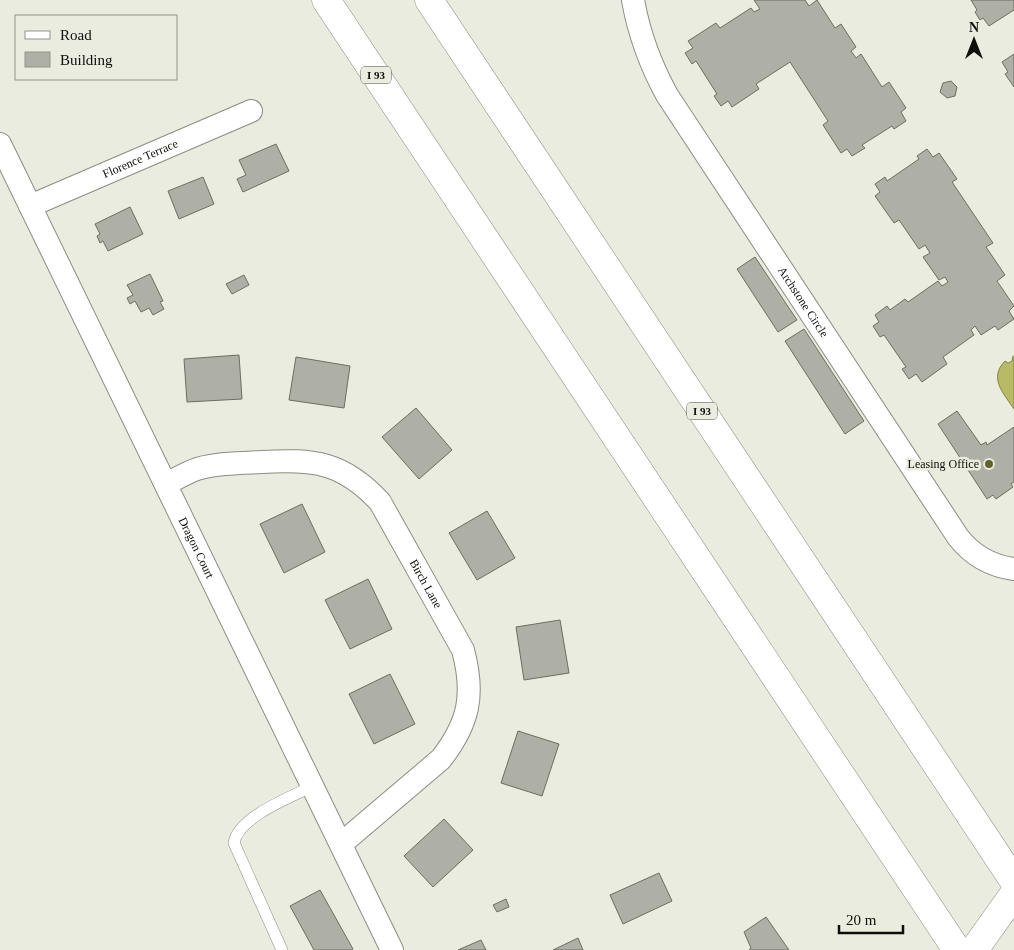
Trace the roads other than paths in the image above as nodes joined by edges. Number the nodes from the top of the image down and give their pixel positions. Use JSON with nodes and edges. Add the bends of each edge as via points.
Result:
{"nodes":[{"id":1,"x":326,"y":0,"type":"edge"},
{"id":2,"x":429,"y":0,"type":"edge"},
{"id":3,"x":632,"y":0,"type":"edge"},
{"id":4,"x":251,"y":112,"type":"dead end"},
{"id":5,"x":0,"y":144,"type":"edge"},
{"id":6,"x":30,"y":206,"type":"junction"},
{"id":7,"x":166,"y":484,"type":"junction"},
{"id":8,"x":1014,"y":569,"type":"edge"},
{"id":9,"x":313,"y":786,"type":"junction"},
{"id":10,"x":341,"y":844,"type":"junction"},
{"id":11,"x":1014,"y":881,"type":"edge"},
{"id":12,"x":1014,"y":894,"type":"edge"},
{"id":13,"x":282,"y":950,"type":"edge"},
{"id":14,"x":392,"y":950,"type":"edge"},
{"id":15,"x":957,"y":950,"type":"edge"},
{"id":16,"x":974,"y":950,"type":"edge"}],
"edges":[{"from":1,"to":15,"type":"main road","number":"I 93"},
{"from":2,"to":11,"type":"main road","number":"I 93"},
{"from":3,"to":8,"type":"street","name":"Archstone Circle","via":[[646,54],[667,96],[958,537],[983,559]]},
{"from":4,"to":6,"type":"street","name":"Florence Terrace"},
{"from":5,"to":6,"type":"street","name":"Dragon Court"},
{"from":6,"to":7,"type":"street","name":"Dragon Court"},
{"from":7,"to":9,"type":"street","name":"Dragon Court"},
{"from":7,"to":10,"type":"street","name":"Birch Lane","via":[[196,470],[235,463],[307,461],[340,470],[362,484],[380,502],[463,650],[469,671],[467,711],[453,743],[441,759]]},
{"from":9,"to":10,"type":"street","name":"Dragon Court"},
{"from":9,"to":13,"type":"lane","via":[[262,812],[235,836],[234,843]]},
{"from":10,"to":14,"type":"street","name":"Dragon Court"},
{"from":12,"to":16,"type":"main road"}]}
